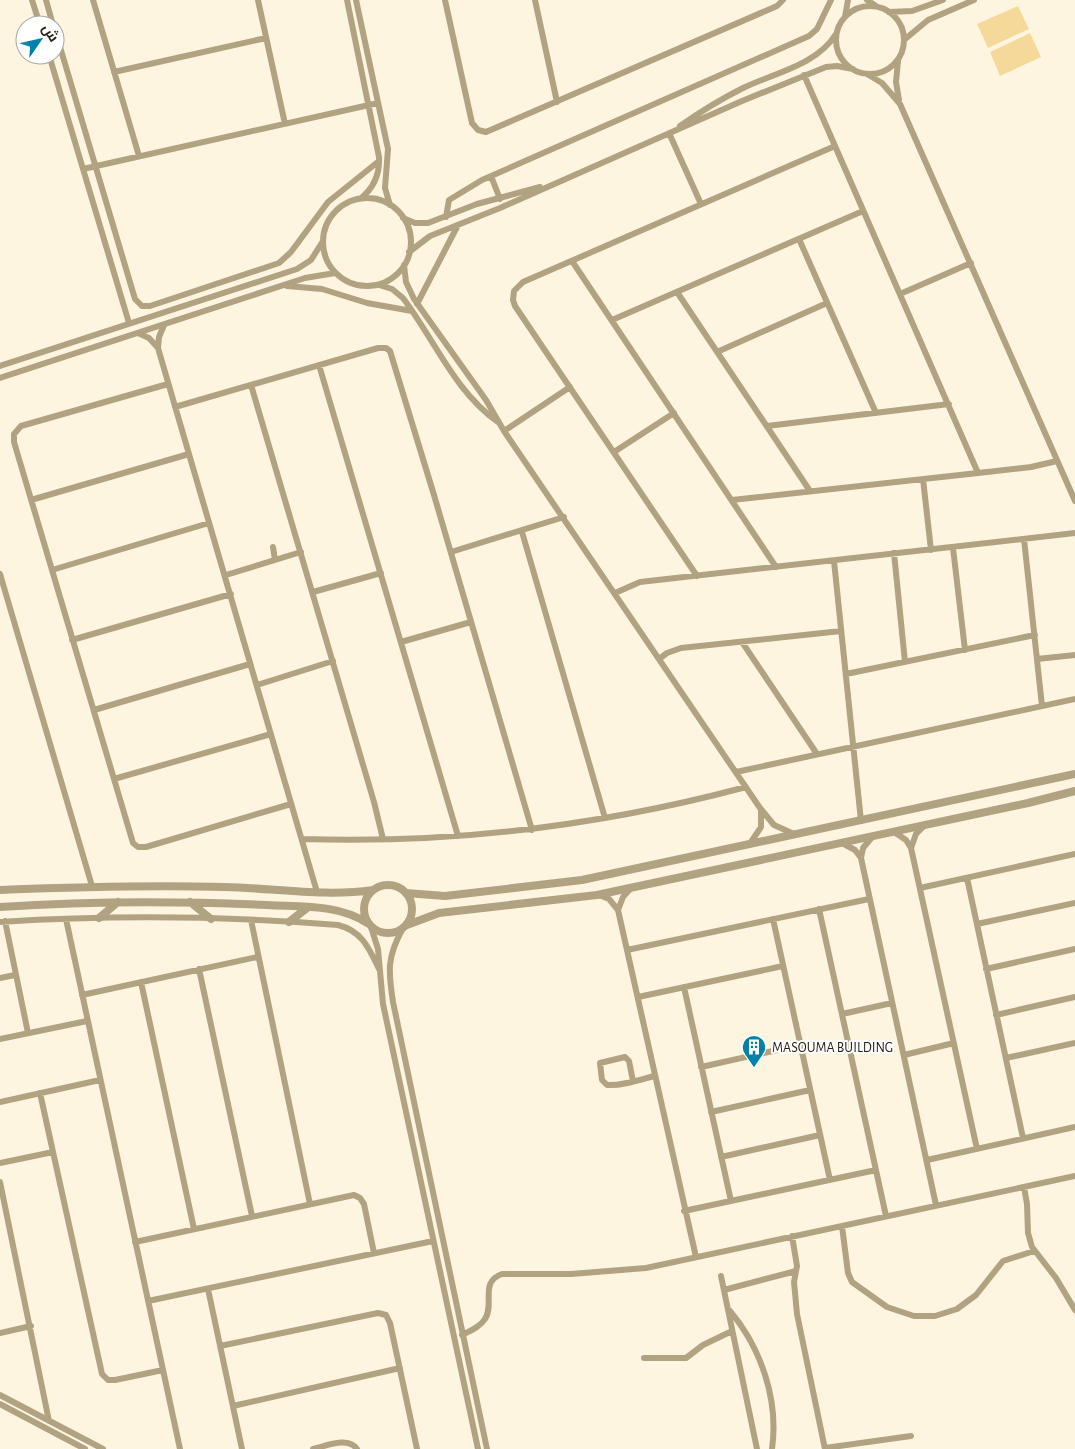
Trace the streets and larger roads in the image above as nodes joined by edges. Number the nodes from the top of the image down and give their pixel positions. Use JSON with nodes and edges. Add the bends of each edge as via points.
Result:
{"nodes":[{"id":1,"x":32,"y":0,"type":"edge"},
{"id":2,"x":46,"y":0,"type":"edge"},
{"id":3,"x":93,"y":0,"type":"edge"},
{"id":4,"x":258,"y":0,"type":"edge"},
{"id":5,"x":347,"y":0,"type":"edge"},
{"id":6,"x":356,"y":0,"type":"edge"},
{"id":7,"x":445,"y":0,"type":"edge"},
{"id":8,"x":535,"y":0,"type":"edge"},
{"id":9,"x":783,"y":0,"type":"edge"},
{"id":10,"x":830,"y":0,"type":"edge"},
{"id":11,"x":848,"y":0,"type":"edge"},
{"id":12,"x":867,"y":0,"type":"edge"},
{"id":13,"x":943,"y":0,"type":"edge"},
{"id":14,"x":974,"y":0,"type":"edge"},
{"id":15,"x":877,"y":7,"type":"junction"},
{"id":16,"x":888,"y":12,"type":"junction"},
{"id":17,"x":37,"y":15,"type":"edge"},
{"id":18,"x":51,"y":15,"type":"edge"},
{"id":19,"x":845,"y":17,"type":"junction"},
{"id":20,"x":837,"y":31,"type":"junction"},
{"id":21,"x":266,"y":38,"type":"junction"},
{"id":22,"x":904,"y":40,"type":"junction"},
{"id":23,"x":898,"y":59,"type":"junction"},
{"id":24,"x":65,"y":63,"type":"edge"},
{"id":25,"x":52,"y":65,"type":"edge"},
{"id":26,"x":853,"y":69,"type":"junction"},
{"id":27,"x":114,"y":72,"type":"junction"},
{"id":28,"x":867,"y":74,"type":"junction"},
{"id":29,"x":804,"y":75,"type":"junction"},
{"id":30,"x":557,"y":102,"type":"junction"},
{"id":31,"x":378,"y":104,"type":"junction"},
{"id":32,"x":900,"y":104,"type":"junction"},
{"id":33,"x":370,"y":105,"type":"junction"},
{"id":34,"x":285,"y":124,"type":"junction"},
{"id":35,"x":669,"y":132,"type":"junction"},
{"id":36,"x":834,"y":146,"type":"junction"},
{"id":37,"x":139,"y":156,"type":"junction"},
{"id":38,"x":379,"y":161,"type":"junction"},
{"id":39,"x":96,"y":166,"type":"junction"},
{"id":40,"x":83,"y":169,"type":"junction"},
{"id":41,"x":491,"y":176,"type":"junction"},
{"id":42,"x":546,"y":186,"type":"junction"},
{"id":43,"x":360,"y":199,"type":"junction"},
{"id":44,"x":500,"y":199,"type":"junction"},
{"id":45,"x":701,"y":204,"type":"junction"},
{"id":46,"x":390,"y":205,"type":"junction"},
{"id":47,"x":863,"y":211,"type":"junction"},
{"id":48,"x":446,"y":217,"type":"junction"},
{"id":49,"x":403,"y":218,"type":"junction"},
{"id":50,"x":458,"y":225,"type":"junction"},
{"id":51,"x":799,"y":239,"type":"junction"},
{"id":52,"x":323,"y":241,"type":"junction"},
{"id":53,"x":409,"y":252,"type":"junction"},
{"id":54,"x":572,"y":261,"type":"junction"},
{"id":55,"x":971,"y":263,"type":"junction"},
{"id":56,"x":404,"y":264,"type":"junction"},
{"id":57,"x":335,"y":273,"type":"junction"},
{"id":58,"x":378,"y":284,"type":"junction"},
{"id":59,"x":283,"y":285,"type":"junction"},
{"id":60,"x":677,"y":292,"type":"junction"},
{"id":61,"x":900,"y":294,"type":"junction"},
{"id":62,"x":827,"y":303,"type":"junction"},
{"id":63,"x":417,"y":304,"type":"junction"},
{"id":64,"x":412,"y":311,"type":"junction"},
{"id":65,"x":612,"y":320,"type":"junction"},
{"id":66,"x":129,"y":323,"type":"junction"},
{"id":67,"x":164,"y":325,"type":"junction"},
{"id":68,"x":138,"y":333,"type":"junction"},
{"id":69,"x":158,"y":348,"type":"junction"},
{"id":70,"x":717,"y":352,"type":"junction"},
{"id":71,"x":320,"y":365,"type":"junction"},
{"id":72,"x":0,"y":366,"type":"edge"},
{"id":73,"x":0,"y":378,"type":"edge"},
{"id":74,"x":168,"y":384,"type":"junction"},
{"id":75,"x":251,"y":385,"type":"junction"},
{"id":76,"x":570,"y":387,"type":"junction"},
{"id":77,"x":949,"y":404,"type":"junction"},
{"id":78,"x":175,"y":407,"type":"junction"},
{"id":79,"x":674,"y":413,"type":"junction"},
{"id":80,"x":876,"y":413,"type":"junction"},
{"id":81,"x":499,"y":423,"type":"junction"},
{"id":82,"x":767,"y":426,"type":"junction"},
{"id":83,"x":504,"y":431,"type":"junction"},
{"id":84,"x":614,"y":452,"type":"junction"},
{"id":85,"x":189,"y":454,"type":"junction"},
{"id":86,"x":1058,"y":460,"type":"junction"},
{"id":87,"x":978,"y":473,"type":"junction"},
{"id":88,"x":923,"y":479,"type":"junction"},
{"id":89,"x":810,"y":491,"type":"junction"},
{"id":90,"x":31,"y":500,"type":"junction"},
{"id":91,"x":732,"y":500,"type":"junction"},
{"id":92,"x":1075,"y":502,"type":"edge"},
{"id":93,"x":564,"y":517,"type":"junction"},
{"id":94,"x":209,"y":523,"type":"junction"},
{"id":95,"x":522,"y":532,"type":"junction"},
{"id":96,"x":1075,"y":533,"type":"edge"},
{"id":97,"x":1024,"y":539,"type":"junction"},
{"id":98,"x":272,"y":547,"type":"dead end"},
{"id":99,"x":953,"y":548,"type":"junction"},
{"id":100,"x":931,"y":550,"type":"junction"},
{"id":101,"x":301,"y":552,"type":"junction"},
{"id":102,"x":451,"y":552,"type":"junction"},
{"id":103,"x":894,"y":554,"type":"junction"},
{"id":104,"x":275,"y":560,"type":"junction"},
{"id":105,"x":834,"y":561,"type":"junction"},
{"id":106,"x":776,"y":567,"type":"junction"},
{"id":107,"x":52,"y":570,"type":"junction"},
{"id":108,"x":381,"y":573,"type":"junction"},
{"id":109,"x":0,"y":574,"type":"edge"},
{"id":110,"x":226,"y":575,"type":"junction"},
{"id":111,"x":697,"y":576,"type":"junction"},
{"id":112,"x":313,"y":592,"type":"junction"},
{"id":113,"x":615,"y":592,"type":"junction"},
{"id":114,"x":231,"y":594,"type":"junction"},
{"id":115,"x":472,"y":622,"type":"junction"},
{"id":116,"x":841,"y":631,"type":"junction"},
{"id":117,"x":1035,"y":635,"type":"junction"},
{"id":118,"x":72,"y":640,"type":"junction"},
{"id":119,"x":401,"y":642,"type":"junction"},
{"id":120,"x":742,"y":642,"type":"junction"},
{"id":121,"x":965,"y":650,"type":"junction"},
{"id":122,"x":1075,"y":655,"type":"edge"},
{"id":123,"x":659,"y":659,"type":"junction"},
{"id":124,"x":1037,"y":660,"type":"junction"},
{"id":125,"x":334,"y":661,"type":"junction"},
{"id":126,"x":905,"y":662,"type":"junction"},
{"id":127,"x":250,"y":664,"type":"junction"},
{"id":128,"x":846,"y":674,"type":"junction"},
{"id":129,"x":256,"y":685,"type":"junction"},
{"id":130,"x":1075,"y":699,"type":"edge"},
{"id":131,"x":1042,"y":706,"type":"junction"},
{"id":132,"x":94,"y":710,"type":"junction"},
{"id":133,"x":271,"y":734,"type":"junction"},
{"id":134,"x":854,"y":746,"type":"junction"},
{"id":135,"x":817,"y":754,"type":"junction"},
{"id":136,"x":736,"y":772,"type":"junction"},
{"id":137,"x":1075,"y":774,"type":"edge"},
{"id":138,"x":114,"y":779,"type":"junction"},
{"id":139,"x":746,"y":787,"type":"junction"},
{"id":140,"x":1075,"y":790,"type":"edge"},
{"id":141,"x":291,"y":804,"type":"junction"},
{"id":142,"x":760,"y":808,"type":"junction"},
{"id":143,"x":605,"y":818,"type":"junction"},
{"id":144,"x":861,"y":821,"type":"junction"},
{"id":145,"x":926,"y":824,"type":"junction"},
{"id":146,"x":532,"y":830,"type":"junction"},
{"id":147,"x":894,"y":832,"type":"junction"},
{"id":148,"x":798,"y":835,"type":"junction"},
{"id":149,"x":458,"y":836,"type":"junction"},
{"id":150,"x":873,"y":836,"type":"junction"},
{"id":151,"x":302,"y":839,"type":"junction"},
{"id":152,"x":383,"y":840,"type":"junction"},
{"id":153,"x":842,"y":842,"type":"junction"},
{"id":154,"x":749,"y":845,"type":"junction"},
{"id":155,"x":911,"y":848,"type":"junction"},
{"id":156,"x":1075,"y":854,"type":"edge"},
{"id":157,"x":860,"y":858,"type":"junction"},
{"id":158,"x":967,"y":878,"type":"junction"},
{"id":159,"x":92,"y":886,"type":"junction"},
{"id":160,"x":632,"y":887,"type":"junction"},
{"id":161,"x":920,"y":888,"type":"junction"},
{"id":162,"x":0,"y":890,"type":"edge"},
{"id":163,"x":373,"y":890,"type":"junction"},
{"id":164,"x":317,"y":892,"type":"junction"},
{"id":165,"x":406,"y":893,"type":"junction"},
{"id":166,"x":597,"y":895,"type":"junction"},
{"id":167,"x":869,"y":899,"type":"junction"},
{"id":168,"x":118,"y":902,"type":"junction"},
{"id":169,"x":190,"y":902,"type":"junction"},
{"id":170,"x":1075,"y":903,"type":"edge"},
{"id":171,"x":0,"y":906,"type":"edge"},
{"id":172,"x":307,"y":908,"type":"junction"},
{"id":173,"x":618,"y":910,"type":"junction"},
{"id":174,"x":819,"y":910,"type":"junction"},
{"id":175,"x":99,"y":918,"type":"junction"},
{"id":176,"x":66,"y":919,"type":"junction"},
{"id":177,"x":211,"y":919,"type":"junction"},
{"id":178,"x":773,"y":919,"type":"junction"},
{"id":179,"x":251,"y":920,"type":"junction"},
{"id":180,"x":2,"y":922,"type":"edge"},
{"id":181,"x":289,"y":922,"type":"junction"},
{"id":182,"x":976,"y":924,"type":"junction"},
{"id":183,"x":369,"y":925,"type":"junction"},
{"id":184,"x":405,"y":926,"type":"junction"},
{"id":185,"x":627,"y":950,"type":"junction"},
{"id":186,"x":1075,"y":950,"type":"edge"},
{"id":187,"x":257,"y":957,"type":"junction"},
{"id":188,"x":783,"y":966,"type":"junction"},
{"id":189,"x":200,"y":969,"type":"junction"},
{"id":190,"x":986,"y":969,"type":"junction"},
{"id":191,"x":380,"y":973,"type":"junction"},
{"id":192,"x":15,"y":975,"type":"junction"},
{"id":193,"x":0,"y":978,"type":"edge"},
{"id":194,"x":141,"y":982,"type":"junction"},
{"id":195,"x":684,"y":987,"type":"junction"},
{"id":196,"x":82,"y":994,"type":"junction"},
{"id":197,"x":638,"y":997,"type":"junction"},
{"id":198,"x":1075,"y":997,"type":"edge"},
{"id":199,"x":892,"y":1003,"type":"junction"},
{"id":200,"x":842,"y":1014,"type":"junction"},
{"id":201,"x":996,"y":1015,"type":"junction"},
{"id":202,"x":88,"y":1021,"type":"junction"},
{"id":203,"x":28,"y":1033,"type":"junction"},
{"id":204,"x":0,"y":1039,"type":"edge"},
{"id":205,"x":954,"y":1043,"type":"junction"},
{"id":206,"x":1075,"y":1043,"type":"edge"},
{"id":207,"x":800,"y":1045,"type":"junction"},
{"id":208,"x":904,"y":1055,"type":"junction"},
{"id":209,"x":1006,"y":1058,"type":"junction"},
{"id":210,"x":701,"y":1067,"type":"junction"},
{"id":211,"x":654,"y":1076,"type":"junction"},
{"id":212,"x":100,"y":1080,"type":"junction"},
{"id":213,"x":633,"y":1081,"type":"junction"},
{"id":214,"x":810,"y":1090,"type":"junction"},
{"id":215,"x":40,"y":1093,"type":"junction"},
{"id":216,"x":0,"y":1102,"type":"edge"},
{"id":217,"x":711,"y":1112,"type":"junction"},
{"id":218,"x":1075,"y":1127,"type":"edge"},
{"id":219,"x":820,"y":1135,"type":"junction"},
{"id":220,"x":1023,"y":1138,"type":"junction"},
{"id":221,"x":977,"y":1148,"type":"junction"},
{"id":222,"x":53,"y":1152,"type":"junction"},
{"id":223,"x":721,"y":1157,"type":"junction"},
{"id":224,"x":927,"y":1160,"type":"junction"},
{"id":225,"x":0,"y":1163,"type":"edge"},
{"id":226,"x":876,"y":1170,"type":"junction"},
{"id":227,"x":1075,"y":1176,"type":"edge"},
{"id":228,"x":830,"y":1180,"type":"junction"},
{"id":229,"x":0,"y":1182,"type":"edge"},
{"id":230,"x":1024,"y":1187,"type":"junction"},
{"id":231,"x":731,"y":1201,"type":"junction"},
{"id":232,"x":310,"y":1204,"type":"junction"},
{"id":233,"x":936,"y":1205,"type":"junction"},
{"id":234,"x":684,"y":1211,"type":"junction"},
{"id":235,"x":252,"y":1216,"type":"junction"},
{"id":236,"x":886,"y":1216,"type":"junction"},
{"id":237,"x":842,"y":1226,"type":"junction"},
{"id":238,"x":194,"y":1229,"type":"junction"},
{"id":239,"x":792,"y":1236,"type":"junction"},
{"id":240,"x":433,"y":1241,"type":"junction"},
{"id":241,"x":135,"y":1242,"type":"junction"},
{"id":242,"x":1034,"y":1251,"type":"junction"},
{"id":243,"x":374,"y":1253,"type":"junction"},
{"id":244,"x":696,"y":1257,"type":"junction"},
{"id":245,"x":796,"y":1271,"type":"junction"},
{"id":246,"x":721,"y":1276,"type":"dead end"},
{"id":247,"x":208,"y":1289,"type":"junction"},
{"id":248,"x":724,"y":1290,"type":"junction"},
{"id":249,"x":148,"y":1301,"type":"junction"},
{"id":250,"x":728,"y":1308,"type":"junction"},
{"id":251,"x":1075,"y":1310,"type":"edge"},
{"id":252,"x":31,"y":1326,"type":"junction"},
{"id":253,"x":732,"y":1331,"type":"junction"},
{"id":254,"x":0,"y":1333,"type":"edge"},
{"id":255,"x":462,"y":1335,"type":"junction"},
{"id":256,"x":220,"y":1346,"type":"junction"},
{"id":257,"x":644,"y":1358,"type":"dead end"},
{"id":258,"x":400,"y":1368,"type":"junction"},
{"id":259,"x":163,"y":1370,"type":"junction"},
{"id":260,"x":0,"y":1395,"type":"edge"},
{"id":261,"x":0,"y":1404,"type":"edge"},
{"id":262,"x":233,"y":1406,"type":"junction"},
{"id":263,"x":49,"y":1421,"type":"junction"},
{"id":264,"x":911,"y":1436,"type":"dead end"},
{"id":265,"x":85,"y":1449,"type":"edge"},
{"id":266,"x":102,"y":1449,"type":"edge"},
{"id":267,"x":180,"y":1449,"type":"edge"},
{"id":268,"x":242,"y":1449,"type":"edge"},
{"id":269,"x":313,"y":1449,"type":"edge"},
{"id":270,"x":357,"y":1449,"type":"edge"},
{"id":271,"x":417,"y":1449,"type":"edge"},
{"id":272,"x":478,"y":1449,"type":"edge"},
{"id":273,"x":487,"y":1449,"type":"edge"},
{"id":274,"x":757,"y":1449,"type":"edge"},
{"id":275,"x":772,"y":1449,"type":"edge"},
{"id":276,"x":825,"y":1449,"type":"edge"}],
"edges":[{"from":1,"to":17,"type":"street"},
{"from":2,"to":18,"type":"street"},
{"from":3,"to":27,"type":"street"},
{"from":4,"to":21,"type":"street"},
{"from":5,"to":33,"type":"street"},
{"from":6,"to":31,"type":"street"},
{"from":7,"to":30,"type":"street","via":[[475,128],[489,131]]},
{"from":8,"to":30,"type":"street"},
{"from":9,"to":30,"type":"street","via":[[777,6]]},
{"from":10,"to":41,"type":"street","via":[[817,29],[809,36]]},
{"from":11,"to":19,"type":"street"},
{"from":12,"to":15,"type":"street"},
{"from":13,"to":16,"type":"street","via":[[912,11]]},
{"from":14,"to":22,"type":"street","via":[[928,20]]},
{"from":15,"to":16,"type":"street"},
{"from":15,"to":19,"type":"street","via":[[860,8]]},
{"from":16,"to":22,"type":"street","via":[[900,24]]},
{"from":19,"to":20,"type":"street"},
{"from":20,"to":26,"type":"street","via":[[837,48]]},
{"from":20,"to":35,"type":"street","via":[[813,56],[733,93]]},
{"from":21,"to":27,"type":"street"},
{"from":21,"to":34,"type":"street"},
{"from":22,"to":23,"type":"street"},
{"from":23,"to":28,"type":"street","via":[[884,71]]},
{"from":23,"to":32,"type":"street","via":[[896,82]]},
{"from":24,"to":39,"type":"street"},
{"from":25,"to":40,"type":"street"},
{"from":26,"to":28,"type":"street"},
{"from":26,"to":29,"type":"street","via":[[831,66]]},
{"from":27,"to":37,"type":"street"},
{"from":28,"to":32,"type":"street","via":[[882,83]]},
{"from":29,"to":35,"type":"street"},
{"from":29,"to":36,"type":"street"},
{"from":31,"to":33,"type":"street"},
{"from":31,"to":46,"type":"street","via":[[388,149],[385,188]]},
{"from":32,"to":55,"type":"street"},
{"from":33,"to":34,"type":"street"},
{"from":33,"to":38,"type":"street"},
{"from":34,"to":37,"type":"street"},
{"from":35,"to":42,"type":"street"},
{"from":35,"to":45,"type":"street"},
{"from":36,"to":45,"type":"street"},
{"from":36,"to":47,"type":"street"},
{"from":37,"to":39,"type":"street"},
{"from":38,"to":39,"type":"street","via":[[328,202],[279,263],[148,307],[140,305],[135,298]]},
{"from":38,"to":43,"type":"street","via":[[374,184]]},
{"from":39,"to":40,"type":"street"},
{"from":40,"to":66,"type":"street"},
{"from":41,"to":44,"type":"street"},
{"from":41,"to":48,"type":"street","via":[[449,200]]},
{"from":42,"to":44,"type":"street"},
{"from":42,"to":50,"type":"street"},
{"from":43,"to":46,"type":"street","via":[[371,198]]},
{"from":43,"to":52,"type":"street","via":[[341,206],[334,213]]},
{"from":44,"to":48,"type":"street","via":[[477,204]]},
{"from":45,"to":54,"type":"street"},
{"from":46,"to":49,"type":"street"},
{"from":47,"to":51,"type":"street"},
{"from":47,"to":61,"type":"street"},
{"from":48,"to":49,"type":"street","via":[[422,223]]},
{"from":49,"to":53,"type":"street","via":[[410,234]]},
{"from":50,"to":53,"type":"street","via":[[430,236]]},
{"from":50,"to":63,"type":"street"},
{"from":51,"to":60,"type":"street"},
{"from":51,"to":62,"type":"street"},
{"from":52,"to":57,"type":"street","via":[[326,258]]},
{"from":52,"to":66,"type":"street","via":[[311,260],[297,269]]},
{"from":53,"to":56,"type":"street"},
{"from":54,"to":65,"type":"street"},
{"from":54,"to":76,"type":"street","via":[[520,284],[512,297]]},
{"from":55,"to":61,"type":"street"},
{"from":55,"to":86,"type":"street"},
{"from":56,"to":58,"type":"street","via":[[393,277]]},
{"from":56,"to":63,"type":"street","via":[[406,282]]},
{"from":57,"to":58,"type":"street","via":[[360,286]]},
{"from":57,"to":59,"type":"street","via":[[315,275]]},
{"from":58,"to":64,"type":"street","via":[[398,293]]},
{"from":59,"to":64,"type":"street","via":[[322,289],[367,304]]},
{"from":59,"to":67,"type":"street"},
{"from":60,"to":65,"type":"street"},
{"from":60,"to":70,"type":"street"},
{"from":61,"to":77,"type":"street"},
{"from":62,"to":70,"type":"street"},
{"from":62,"to":80,"type":"street"},
{"from":63,"to":81,"type":"street"},
{"from":64,"to":81,"type":"street","via":[[470,397]]},
{"from":65,"to":79,"type":"street"},
{"from":66,"to":72,"type":"street"},
{"from":67,"to":68,"type":"street"},
{"from":67,"to":69,"type":"street","via":[[158,337]]},
{"from":68,"to":69,"type":"street","via":[[150,338]]},
{"from":68,"to":73,"type":"street"},
{"from":69,"to":74,"type":"street"},
{"from":70,"to":82,"type":"street"},
{"from":71,"to":75,"type":"street"},
{"from":71,"to":102,"type":"street","via":[[380,347],[390,351]]},
{"from":71,"to":108,"type":"street"},
{"from":74,"to":78,"type":"street"},
{"from":74,"to":90,"type":"street","via":[[17,429],[14,439]]},
{"from":75,"to":78,"type":"street"},
{"from":75,"to":101,"type":"street"},
{"from":76,"to":83,"type":"street"},
{"from":76,"to":84,"type":"street"},
{"from":77,"to":80,"type":"street"},
{"from":77,"to":87,"type":"street"},
{"from":78,"to":85,"type":"street"},
{"from":79,"to":84,"type":"street"},
{"from":79,"to":91,"type":"street"},
{"from":80,"to":82,"type":"street"},
{"from":81,"to":83,"type":"street"},
{"from":82,"to":89,"type":"street"},
{"from":83,"to":93,"type":"street"},
{"from":84,"to":111,"type":"street"},
{"from":85,"to":90,"type":"street"},
{"from":85,"to":94,"type":"street"},
{"from":86,"to":87,"type":"street"},
{"from":86,"to":92,"type":"street"},
{"from":87,"to":88,"type":"street"},
{"from":88,"to":89,"type":"street"},
{"from":88,"to":100,"type":"street"},
{"from":89,"to":91,"type":"street"},
{"from":90,"to":107,"type":"street"},
{"from":91,"to":106,"type":"street"},
{"from":93,"to":95,"type":"street"},
{"from":93,"to":113,"type":"street"},
{"from":94,"to":107,"type":"street"},
{"from":94,"to":110,"type":"street"},
{"from":95,"to":102,"type":"street"},
{"from":95,"to":143,"type":"street"},
{"from":96,"to":97,"type":"street"},
{"from":97,"to":99,"type":"street"},
{"from":97,"to":117,"type":"street"},
{"from":98,"to":104,"type":"street"},
{"from":99,"to":100,"type":"street"},
{"from":99,"to":121,"type":"street"},
{"from":100,"to":103,"type":"street"},
{"from":101,"to":104,"type":"street"},
{"from":101,"to":112,"type":"street"},
{"from":102,"to":115,"type":"street"},
{"from":103,"to":105,"type":"street"},
{"from":103,"to":126,"type":"street"},
{"from":104,"to":110,"type":"street"},
{"from":105,"to":106,"type":"street"},
{"from":105,"to":116,"type":"street"},
{"from":106,"to":111,"type":"street"},
{"from":107,"to":118,"type":"street"},
{"from":108,"to":112,"type":"street"},
{"from":108,"to":119,"type":"street"},
{"from":109,"to":159,"type":"street"},
{"from":110,"to":114,"type":"street"},
{"from":111,"to":113,"type":"street","via":[[640,582]]},
{"from":112,"to":125,"type":"street"},
{"from":113,"to":123,"type":"street"},
{"from":114,"to":118,"type":"street"},
{"from":114,"to":127,"type":"street"},
{"from":115,"to":119,"type":"street"},
{"from":115,"to":146,"type":"street"},
{"from":116,"to":120,"type":"street"},
{"from":116,"to":128,"type":"street"},
{"from":117,"to":121,"type":"street"},
{"from":117,"to":124,"type":"street"},
{"from":118,"to":132,"type":"street"},
{"from":119,"to":149,"type":"street"},
{"from":120,"to":123,"type":"street","via":[[681,648]]},
{"from":120,"to":135,"type":"street"},
{"from":121,"to":126,"type":"street"},
{"from":122,"to":124,"type":"street"},
{"from":123,"to":136,"type":"street"},
{"from":124,"to":131,"type":"street"},
{"from":125,"to":129,"type":"street"},
{"from":125,"to":152,"type":"street"},
{"from":126,"to":128,"type":"street"},
{"from":127,"to":129,"type":"street"},
{"from":127,"to":132,"type":"street"},
{"from":128,"to":134,"type":"street"},
{"from":129,"to":133,"type":"street"},
{"from":130,"to":131,"type":"street"},
{"from":131,"to":134,"type":"street"},
{"from":132,"to":138,"type":"street"},
{"from":133,"to":138,"type":"street"},
{"from":133,"to":141,"type":"street"},
{"from":134,"to":135,"type":"street"},
{"from":134,"to":144,"type":"street"},
{"from":135,"to":136,"type":"street"},
{"from":136,"to":139,"type":"street"},
{"from":137,"to":144,"type":"street"},
{"from":138,"to":141,"type":"street","via":[[132,840],[141,847]]},
{"from":139,"to":142,"type":"street"},
{"from":139,"to":143,"type":"street"},
{"from":140,"to":145,"type":"street"},
{"from":141,"to":151,"type":"street"},
{"from":142,"to":148,"type":"street","via":[[778,828]]},
{"from":142,"to":154,"type":"street","via":[[761,827]]},
{"from":143,"to":146,"type":"street"},
{"from":144,"to":148,"type":"street"},
{"from":145,"to":147,"type":"street"},
{"from":145,"to":155,"type":"street","via":[[916,834]]},
{"from":146,"to":149,"type":"street"},
{"from":147,"to":150,"type":"street"},
{"from":147,"to":155,"type":"street"},
{"from":148,"to":154,"type":"street"},
{"from":149,"to":152,"type":"street"},
{"from":150,"to":153,"type":"street"},
{"from":150,"to":157,"type":"street","via":[[863,848]]},
{"from":151,"to":152,"type":"street"},
{"from":151,"to":164,"type":"street"},
{"from":153,"to":157,"type":"street"},
{"from":153,"to":160,"type":"street"},
{"from":154,"to":165,"type":"street","via":[[564,883],[445,896]]},
{"from":155,"to":161,"type":"street"},
{"from":156,"to":158,"type":"street"},
{"from":157,"to":167,"type":"street"},
{"from":158,"to":161,"type":"street"},
{"from":158,"to":182,"type":"street"},
{"from":159,"to":162,"type":"street"},
{"from":159,"to":164,"type":"street","via":[[200,886]]},
{"from":160,"to":166,"type":"street"},
{"from":160,"to":173,"type":"street"},
{"from":161,"to":205,"type":"street"},
{"from":163,"to":164,"type":"street"},
{"from":163,"to":165,"type":"street","via":[[386,885]]},
{"from":163,"to":183,"type":"street","via":[[363,908]]},
{"from":165,"to":184,"type":"street","via":[[412,908]]},
{"from":166,"to":173,"type":"street","via":[[609,900]]},
{"from":166,"to":184,"type":"street","via":[[439,913]]},
{"from":167,"to":174,"type":"street"},
{"from":167,"to":199,"type":"street"},
{"from":168,"to":169,"type":"street"},
{"from":168,"to":171,"type":"street"},
{"from":168,"to":175,"type":"street"},
{"from":169,"to":172,"type":"street"},
{"from":169,"to":177,"type":"street"},
{"from":170,"to":182,"type":"street"},
{"from":172,"to":181,"type":"street"},
{"from":172,"to":183,"type":"street","via":[[337,910]]},
{"from":173,"to":185,"type":"street"},
{"from":174,"to":178,"type":"street"},
{"from":174,"to":200,"type":"street"},
{"from":175,"to":176,"type":"street"},
{"from":175,"to":177,"type":"street"},
{"from":176,"to":180,"type":"street"},
{"from":176,"to":196,"type":"street"},
{"from":177,"to":179,"type":"street"},
{"from":178,"to":185,"type":"street"},
{"from":178,"to":188,"type":"street"},
{"from":179,"to":181,"type":"street"},
{"from":179,"to":187,"type":"street"},
{"from":180,"to":192,"type":"street"},
{"from":181,"to":191,"type":"street","via":[[349,929],[367,944]]},
{"from":182,"to":190,"type":"street"},
{"from":183,"to":184,"type":"street","via":[[387,934]]},
{"from":183,"to":191,"type":"street","via":[[378,949]]},
{"from":184,"to":255,"type":"street","via":[[390,956],[390,980]]},
{"from":185,"to":197,"type":"street"},
{"from":186,"to":190,"type":"street"},
{"from":187,"to":189,"type":"street"},
{"from":187,"to":232,"type":"street"},
{"from":188,"to":195,"type":"street"},
{"from":188,"to":207,"type":"street"},
{"from":189,"to":194,"type":"street"},
{"from":189,"to":235,"type":"street"},
{"from":190,"to":201,"type":"street"},
{"from":191,"to":240,"type":"street","via":[[383,1004]]},
{"from":192,"to":193,"type":"street"},
{"from":192,"to":203,"type":"street"},
{"from":194,"to":196,"type":"street"},
{"from":194,"to":238,"type":"street"},
{"from":195,"to":197,"type":"street"},
{"from":195,"to":210,"type":"street"},
{"from":196,"to":202,"type":"street"},
{"from":197,"to":211,"type":"street"},
{"from":198,"to":201,"type":"street"},
{"from":199,"to":200,"type":"street"},
{"from":199,"to":208,"type":"street"},
{"from":200,"to":226,"type":"street"},
{"from":201,"to":209,"type":"street"},
{"from":202,"to":203,"type":"street"},
{"from":202,"to":212,"type":"street"},
{"from":203,"to":204,"type":"street"},
{"from":205,"to":208,"type":"street"},
{"from":205,"to":221,"type":"street"},
{"from":206,"to":209,"type":"street"},
{"from":207,"to":210,"type":"street"},
{"from":207,"to":214,"type":"street"},
{"from":208,"to":224,"type":"street"},
{"from":209,"to":220,"type":"street"},
{"from":210,"to":217,"type":"street"},
{"from":211,"to":213,"type":"street"},
{"from":211,"to":234,"type":"street"},
{"from":212,"to":215,"type":"street"},
{"from":212,"to":241,"type":"street"},
{"from":213,"to":213,"type":"street","via":[[627,1058],[600,1063],[602,1080],[607,1085]]},
{"from":214,"to":217,"type":"street"},
{"from":214,"to":219,"type":"street"},
{"from":215,"to":216,"type":"street"},
{"from":215,"to":222,"type":"street"},
{"from":217,"to":223,"type":"street"},
{"from":218,"to":220,"type":"street"},
{"from":219,"to":223,"type":"street"},
{"from":219,"to":228,"type":"street"},
{"from":220,"to":221,"type":"street"},
{"from":221,"to":224,"type":"street"},
{"from":222,"to":225,"type":"street"},
{"from":222,"to":259,"type":"street","via":[[102,1374],[108,1380],[115,1380]]},
{"from":223,"to":231,"type":"street"},
{"from":224,"to":233,"type":"street"},
{"from":226,"to":228,"type":"street"},
{"from":226,"to":236,"type":"street"},
{"from":227,"to":230,"type":"street"},
{"from":228,"to":231,"type":"street"},
{"from":229,"to":252,"type":"street"},
{"from":230,"to":233,"type":"street"},
{"from":230,"to":242,"type":"street","via":[[1028,1233]]},
{"from":231,"to":234,"type":"street"},
{"from":232,"to":235,"type":"street"},
{"from":232,"to":243,"type":"street","via":[[350,1195],[360,1198]]},
{"from":233,"to":236,"type":"street"},
{"from":234,"to":244,"type":"street"},
{"from":235,"to":238,"type":"street"},
{"from":236,"to":237,"type":"street"},
{"from":237,"to":239,"type":"street"},
{"from":237,"to":242,"type":"street","via":[[850,1279],[887,1306],[914,1316],[935,1316],[957,1309],[976,1295],[1003,1261]]},
{"from":238,"to":241,"type":"street"},
{"from":239,"to":244,"type":"street"},
{"from":239,"to":245,"type":"street"},
{"from":240,"to":243,"type":"street"},
{"from":240,"to":272,"type":"street"},
{"from":241,"to":249,"type":"street"},
{"from":242,"to":251,"type":"street","via":[[1056,1278]]},
{"from":243,"to":247,"type":"street"},
{"from":244,"to":255,"type":"street","via":[[639,1269],[499,1275],[488,1288],[486,1318]]},
{"from":245,"to":248,"type":"street"},
{"from":245,"to":276,"type":"street","via":[[797,1314]]},
{"from":246,"to":248,"type":"street"},
{"from":247,"to":249,"type":"street"},
{"from":247,"to":256,"type":"street"},
{"from":248,"to":250,"type":"street"},
{"from":249,"to":259,"type":"street"},
{"from":250,"to":253,"type":"street"},
{"from":250,"to":275,"type":"street","via":[[748,1336],[762,1367],[772,1414]]},
{"from":252,"to":254,"type":"street"},
{"from":252,"to":263,"type":"street"},
{"from":253,"to":257,"type":"street","via":[[703,1345],[686,1358]]},
{"from":253,"to":274,"type":"street"},
{"from":255,"to":273,"type":"street"},
{"from":256,"to":258,"type":"street","via":[[382,1313],[390,1323]]},
{"from":256,"to":262,"type":"street"},
{"from":258,"to":262,"type":"street"},
{"from":258,"to":271,"type":"street"},
{"from":259,"to":267,"type":"street"},
{"from":260,"to":263,"type":"street"},
{"from":261,"to":265,"type":"street"},
{"from":262,"to":268,"type":"street"},
{"from":263,"to":266,"type":"street"},
{"from":264,"to":276,"type":"street"},
{"from":269,"to":270,"type":"street","via":[[345,1442]]}]}
